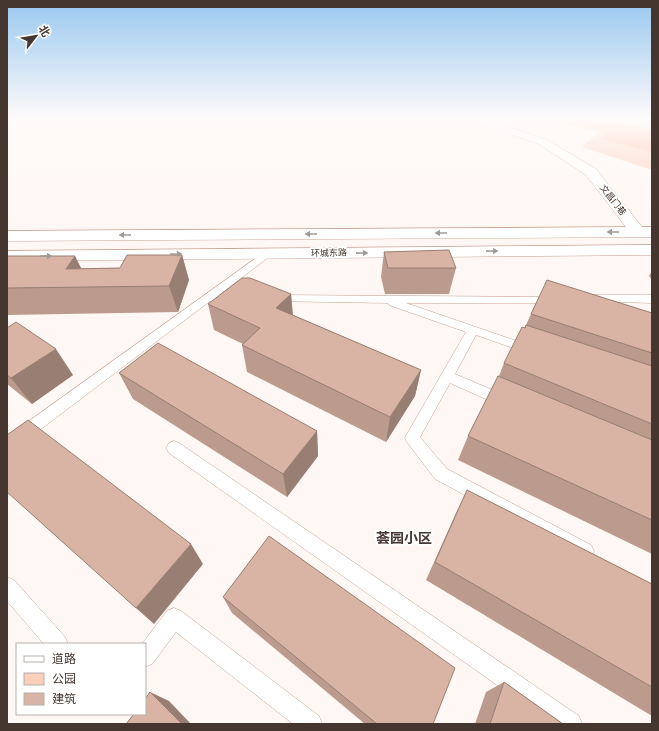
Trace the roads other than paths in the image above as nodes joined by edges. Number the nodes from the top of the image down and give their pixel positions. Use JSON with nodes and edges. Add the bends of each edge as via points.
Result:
{"nodes":[{"id":1,"x":562,"y":154,"type":"edge"},
{"id":2,"x":645,"y":232,"type":"edge"},
{"id":3,"x":7,"y":236,"type":"edge"},
{"id":4,"x":652,"y":250,"type":"edge"},
{"id":5,"x":266,"y":254,"type":"junction"},
{"id":6,"x":7,"y":256,"type":"edge"},
{"id":7,"x":206,"y":298,"type":"junction"},
{"id":8,"x":244,"y":298,"type":"edge"},
{"id":9,"x":260,"y":298,"type":"edge"},
{"id":10,"x":384,"y":299,"type":"junction"},
{"id":11,"x":652,"y":299,"type":"edge"},
{"id":12,"x":473,"y":330,"type":"junction"},
{"id":13,"x":540,"y":354,"type":"edge"},
{"id":14,"x":447,"y":376,"type":"junction"},
{"id":15,"x":518,"y":407,"type":"edge"},
{"id":16,"x":7,"y":446,"type":"edge"},
{"id":17,"x":174,"y":448,"type":"dead end"},
{"id":18,"x":596,"y":556,"type":"edge"},
{"id":19,"x":7,"y":587,"type":"edge"},
{"id":20,"x":57,"y":643,"type":"edge"},
{"id":21,"x":146,"y":656,"type":"edge"},
{"id":22,"x":311,"y":724,"type":"edge"},
{"id":23,"x":571,"y":724,"type":"edge"}],
"edges":[{"from":1,"to":2,"type":"main road","name":"文昌门巷","via":[[591,172]]},
{"from":2,"to":3,"type":"main road","name":"环城东路","one_way":true},
{"from":5,"to":4,"type":"main road","name":"环城东路","one_way":true},
{"from":6,"to":5,"type":"main road","name":"环城东路","one_way":true},
{"from":5,"to":7,"type":"lane"},
{"from":7,"to":8,"type":"lane"},
{"from":7,"to":16,"type":"lane"},
{"from":9,"to":10,"type":"lane"},
{"from":10,"to":11,"type":"lane"},
{"from":10,"to":12,"type":"lane"},
{"from":12,"to":13,"type":"lane"},
{"from":12,"to":14,"type":"lane"},
{"from":14,"to":15,"type":"lane"},
{"from":14,"to":18,"type":"lane","via":[[412,438],[441,474]]},
{"from":17,"to":23,"type":"lane"},
{"from":19,"to":20,"type":"lane"},
{"from":21,"to":22,"type":"lane","via":[[174,618]]}]}
